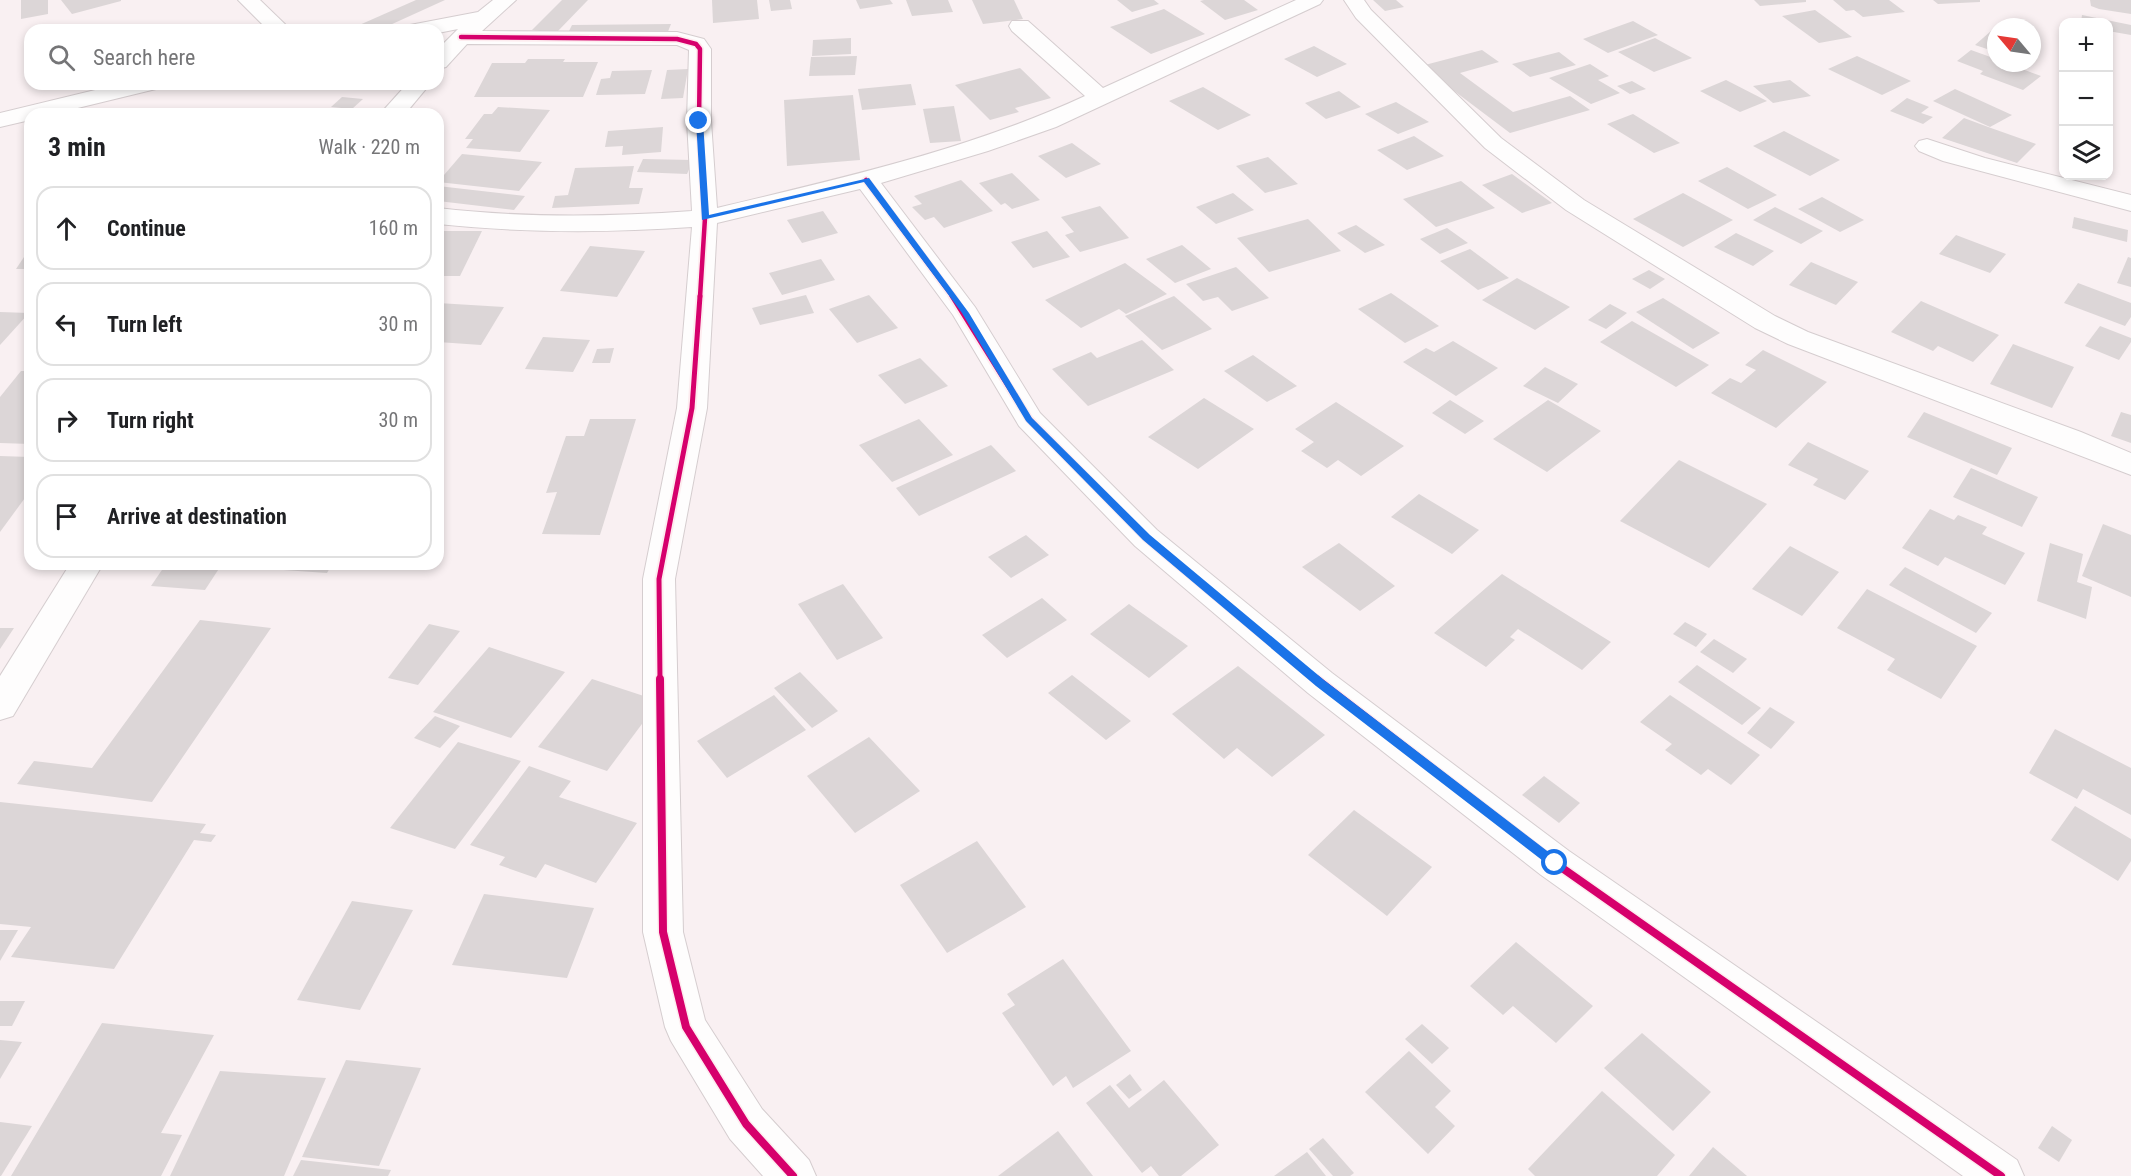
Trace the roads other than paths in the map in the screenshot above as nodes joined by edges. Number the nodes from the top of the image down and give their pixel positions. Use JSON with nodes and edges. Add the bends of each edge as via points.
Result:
{"nodes":[{"id":1,"x":248,"y":0,"type":"edge"},
{"id":2,"x":506,"y":0,"type":"edge"},
{"id":3,"x":1354,"y":0,"type":"edge"},
{"id":4,"x":1294,"y":3,"type":"edge"},
{"id":5,"x":482,"y":18,"type":"junction"},
{"id":6,"x":274,"y":24,"type":"edge"},
{"id":7,"x":444,"y":25,"type":"edge"},
{"id":8,"x":1020,"y":26,"type":"dead end"},
{"id":9,"x":461,"y":37,"type":"junction"},
{"id":10,"x":444,"y":55,"type":"edge"},
{"id":11,"x":122,"y":90,"type":"edge"},
{"id":12,"x":414,"y":90,"type":"edge"},
{"id":13,"x":1101,"y":98,"type":"junction"},
{"id":14,"x":49,"y":108,"type":"edge"},
{"id":15,"x":397,"y":108,"type":"edge"},
{"id":16,"x":24,"y":114,"type":"edge"},
{"id":17,"x":0,"y":120,"type":"edge"},
{"id":18,"x":1927,"y":146,"type":"dead end"},
{"id":19,"x":866,"y":180,"type":"junction"},
{"id":20,"x":2131,"y":203,"type":"edge"},
{"id":21,"x":444,"y":217,"type":"edge"},
{"id":22,"x":705,"y":218,"type":"junction"},
{"id":23,"x":2131,"y":465,"type":"edge"},
{"id":24,"x":83,"y":570,"type":"edge"},
{"id":25,"x":0,"y":706,"type":"edge"},
{"id":26,"x":793,"y":1176,"type":"edge"},
{"id":27,"x":2001,"y":1176,"type":"edge"}],
"edges":[{"from":1,"to":6,"type":"street"},
{"from":2,"to":5,"type":"street"},
{"from":3,"to":23,"type":"street","via":[[1362,14],[1493,143],[1575,205],[1765,322]]},
{"from":4,"to":13,"type":"street"},
{"from":5,"to":7,"type":"street"},
{"from":5,"to":9,"type":"street"},
{"from":8,"to":13,"type":"street"},
{"from":9,"to":10,"type":"street"},
{"from":9,"to":22,"type":"street","via":[[677,39],[696,44]]},
{"from":11,"to":14,"type":"street"},
{"from":12,"to":15,"type":"street"},
{"from":13,"to":19,"type":"street","via":[[980,146]]},
{"from":16,"to":17,"type":"street"},
{"from":18,"to":20,"type":"street","via":[[1980,165],[2073,185]]},
{"from":19,"to":22,"type":"street"},
{"from":19,"to":27,"type":"street","via":[[965,313],[1029,419],[1146,538],[1320,683],[1555,863]]},
{"from":21,"to":22,"type":"street","via":[[502,223],[610,224]]},
{"from":22,"to":26,"type":"street","via":[[692,408],[659,579],[663,932],[686,1027],[746,1124]]},
{"from":24,"to":25,"type":"street"}]}
